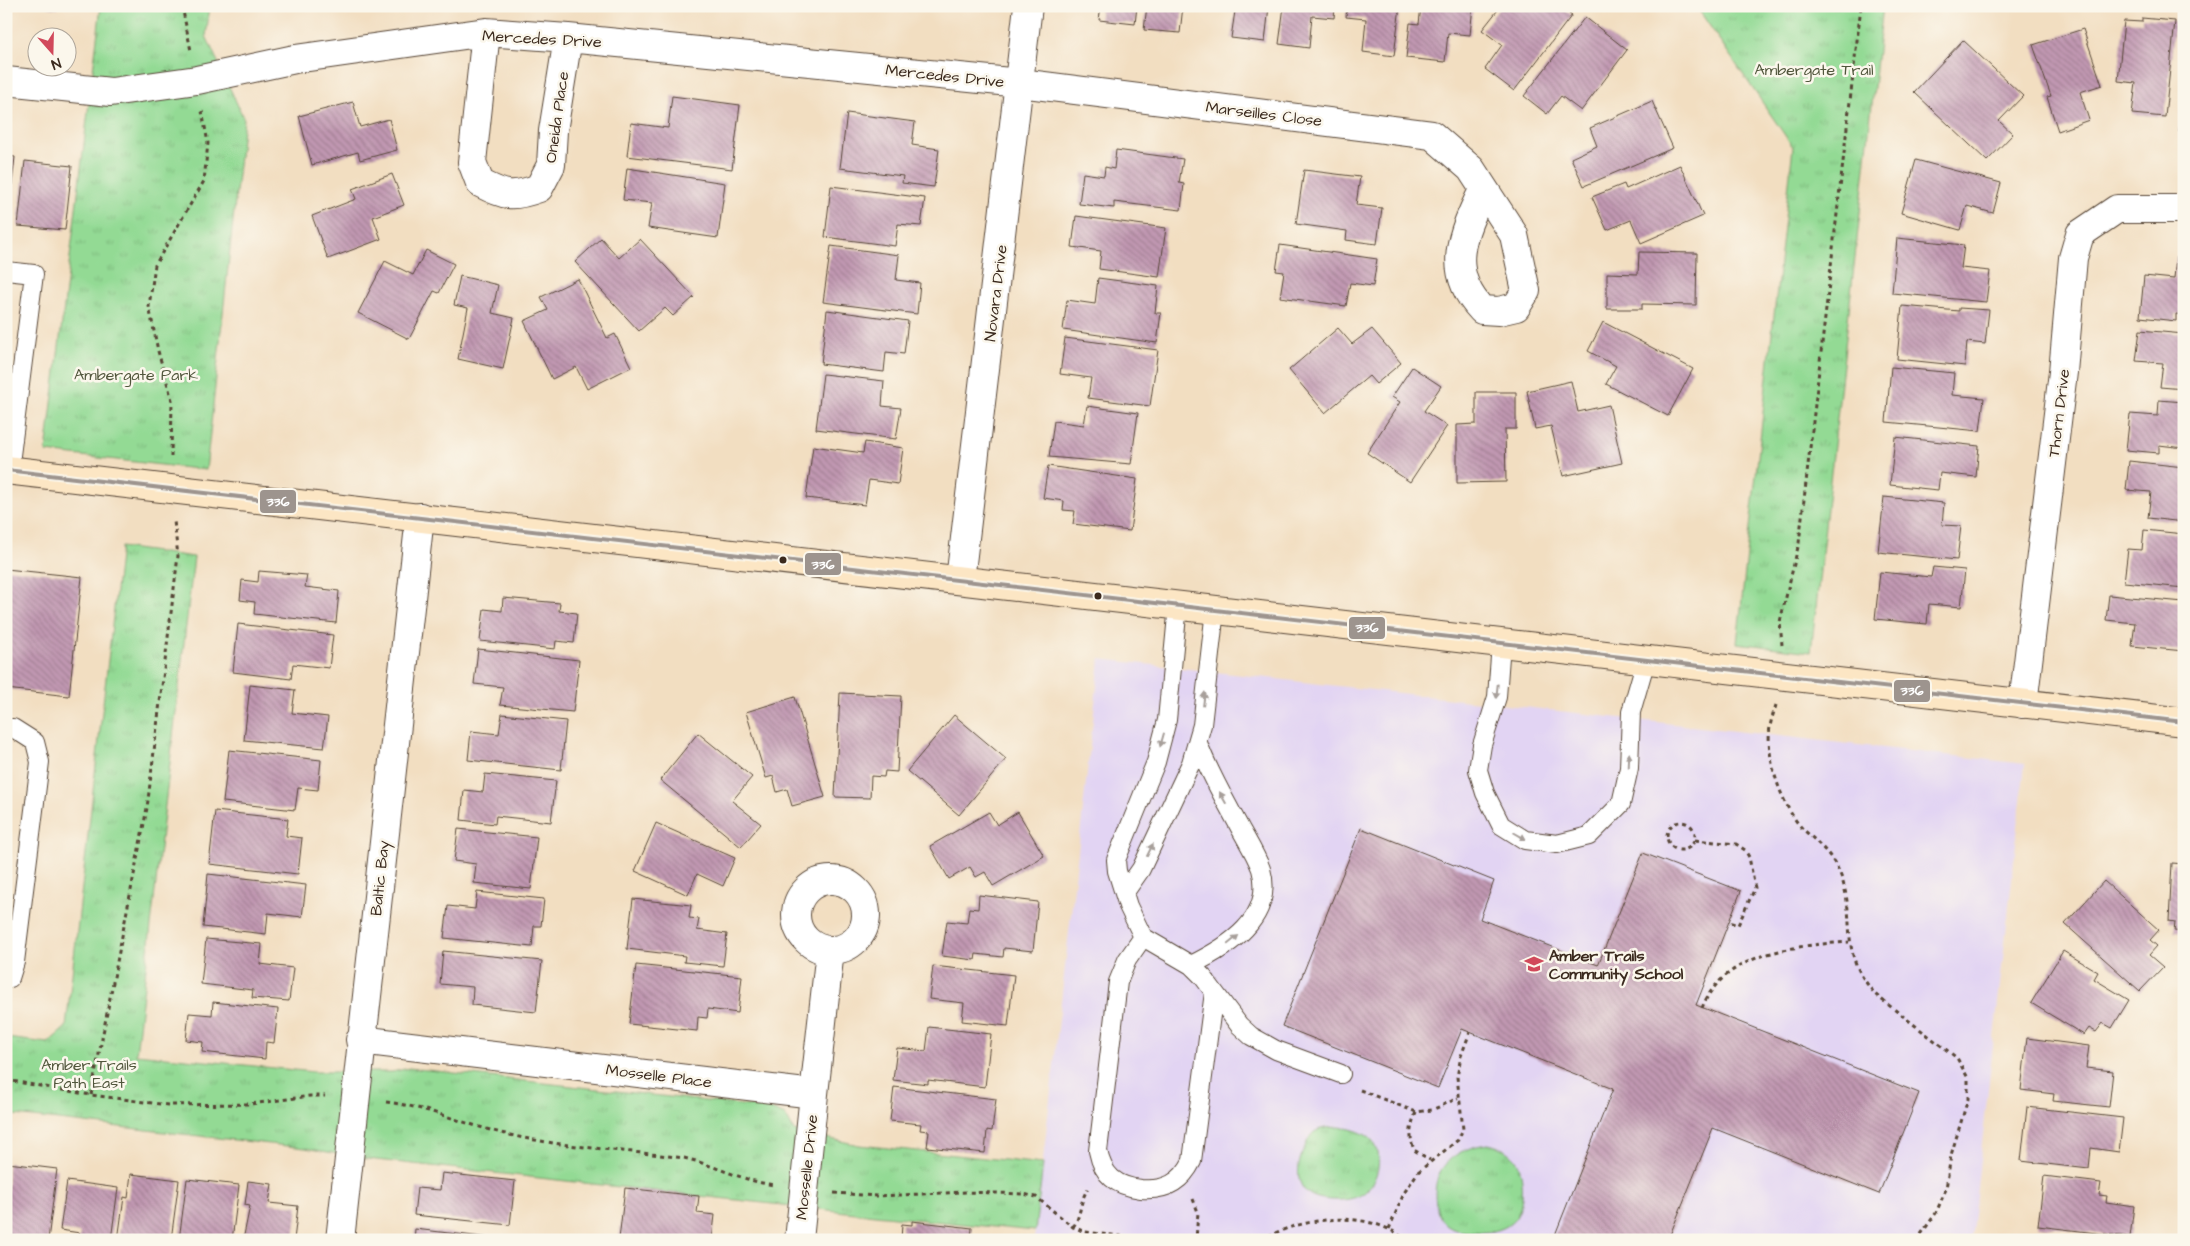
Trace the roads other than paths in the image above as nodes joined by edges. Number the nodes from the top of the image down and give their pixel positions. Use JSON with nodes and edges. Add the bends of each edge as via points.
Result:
{"nodes":[{"id":1,"x":1028,"y":6,"type":"edge"},
{"id":2,"x":486,"y":32,"type":"junction"},
{"id":3,"x":568,"y":38,"type":"junction"},
{"id":4,"x":6,"y":81,"type":"edge"},
{"id":5,"x":1020,"y":83,"type":"junction"},
{"id":6,"x":1483,"y":190,"type":"dead end"},
{"id":7,"x":2184,"y":209,"type":"edge"},
{"id":8,"x":6,"y":271,"type":"edge"},
{"id":9,"x":8,"y":470,"type":"edge"},
{"id":10,"x":420,"y":517,"type":"junction"},
{"id":11,"x":960,"y":580,"type":"junction"},
{"id":12,"x":1178,"y":605,"type":"junction"},
{"id":13,"x":1215,"y":610,"type":"junction"},
{"id":14,"x":1501,"y":643,"type":"junction"},
{"id":15,"x":1646,"y":660,"type":"junction"},
{"id":16,"x":2022,"y":704,"type":"junction"},
{"id":17,"x":2184,"y":722,"type":"edge"},
{"id":18,"x":6,"y":728,"type":"edge"},
{"id":19,"x":1198,"y":742,"type":"junction"},
{"id":20,"x":1125,"y":892,"type":"junction"},
{"id":21,"x":1143,"y":937,"type":"junction"},
{"id":22,"x":830,"y":950,"type":"dead end"},
{"id":23,"x":1191,"y":965,"type":"junction"},
{"id":24,"x":6,"y":979,"type":"edge"},
{"id":25,"x":1214,"y":992,"type":"junction"},
{"id":26,"x":360,"y":1040,"type":"junction"},
{"id":27,"x":1341,"y":1074,"type":"road end"},
{"id":28,"x":814,"y":1094,"type":"junction"},
{"id":29,"x":340,"y":1240,"type":"edge"},
{"id":30,"x":799,"y":1240,"type":"edge"}],
"edges":[{"from":1,"to":5,"type":"street","name":"Novara Drive"},
{"from":2,"to":3,"type":"street","name":"Mercedes Drive"},
{"from":2,"to":3,"type":"street","name":"Oneida Place","via":[[472,162],[480,183],[501,194],[517,196],[539,188],[551,165],[553,131]]},
{"from":2,"to":4,"type":"street","name":"Mercedes Drive","via":[[295,59],[197,80],[111,92]]},
{"from":3,"to":5,"type":"street","name":"Mercedes Drive"},
{"from":5,"to":6,"type":"street","name":"Marseilles Close","via":[[1432,134],[1471,169]]},
{"from":5,"to":11,"type":"street","name":"Novara Drive"},
{"from":7,"to":16,"type":"street","name":"Thorn Drive","via":[[2117,209],[2080,234],[2073,258],[2063,372]]},
{"from":8,"to":9,"type":"lane","via":[[34,274]]},
{"from":9,"to":10,"type":"street"},
{"from":10,"to":11,"type":"street"},
{"from":10,"to":26,"type":"street","name":"Baltic Bay"},
{"from":11,"to":12,"type":"street"},
{"from":12,"to":13,"type":"street"},
{"from":12,"to":20,"type":"lane","one_way":true,"via":[[1168,720],[1156,762],[1116,860]]},
{"from":13,"to":14,"type":"street"},
{"from":19,"to":13,"type":"lane","one_way":true},
{"from":14,"to":15,"type":"street"},
{"from":14,"to":15,"type":"lane","one_way":true,"via":[[1497,697],[1478,770],[1485,793],[1502,824],[1525,840],[1557,844],[1589,836],[1621,804],[1629,768],[1631,712]]},
{"from":15,"to":16,"type":"street"},
{"from":16,"to":17,"type":"street"},
{"from":18,"to":24,"type":"lane","via":[[13,728],[35,742],[40,762],[16,962],[10,978]]},
{"from":20,"to":19,"type":"lane","one_way":true,"via":[[1141,869],[1178,793]]},
{"from":23,"to":19,"type":"lane","one_way":true,"via":[[1237,938],[1256,916],[1263,892],[1257,859],[1212,776]]},
{"from":20,"to":21,"type":"lane","via":[[1134,922]]},
{"from":21,"to":23,"type":"lane"},
{"from":21,"to":25,"type":"lane","via":[[1127,960],[1118,982],[1098,1151],[1106,1174],[1118,1184],[1155,1190],[1182,1177],[1192,1161]]},
{"from":22,"to":28,"type":"street"},
{"from":23,"to":25,"type":"lane"},
{"from":25,"to":27,"type":"lane","via":[[1251,1036],[1276,1050]]},
{"from":26,"to":28,"type":"street","name":"Mosselle Place"},
{"from":26,"to":29,"type":"street","name":"Baltic Bay"},
{"from":28,"to":30,"type":"street","name":"Mosselle Drive"}]}
